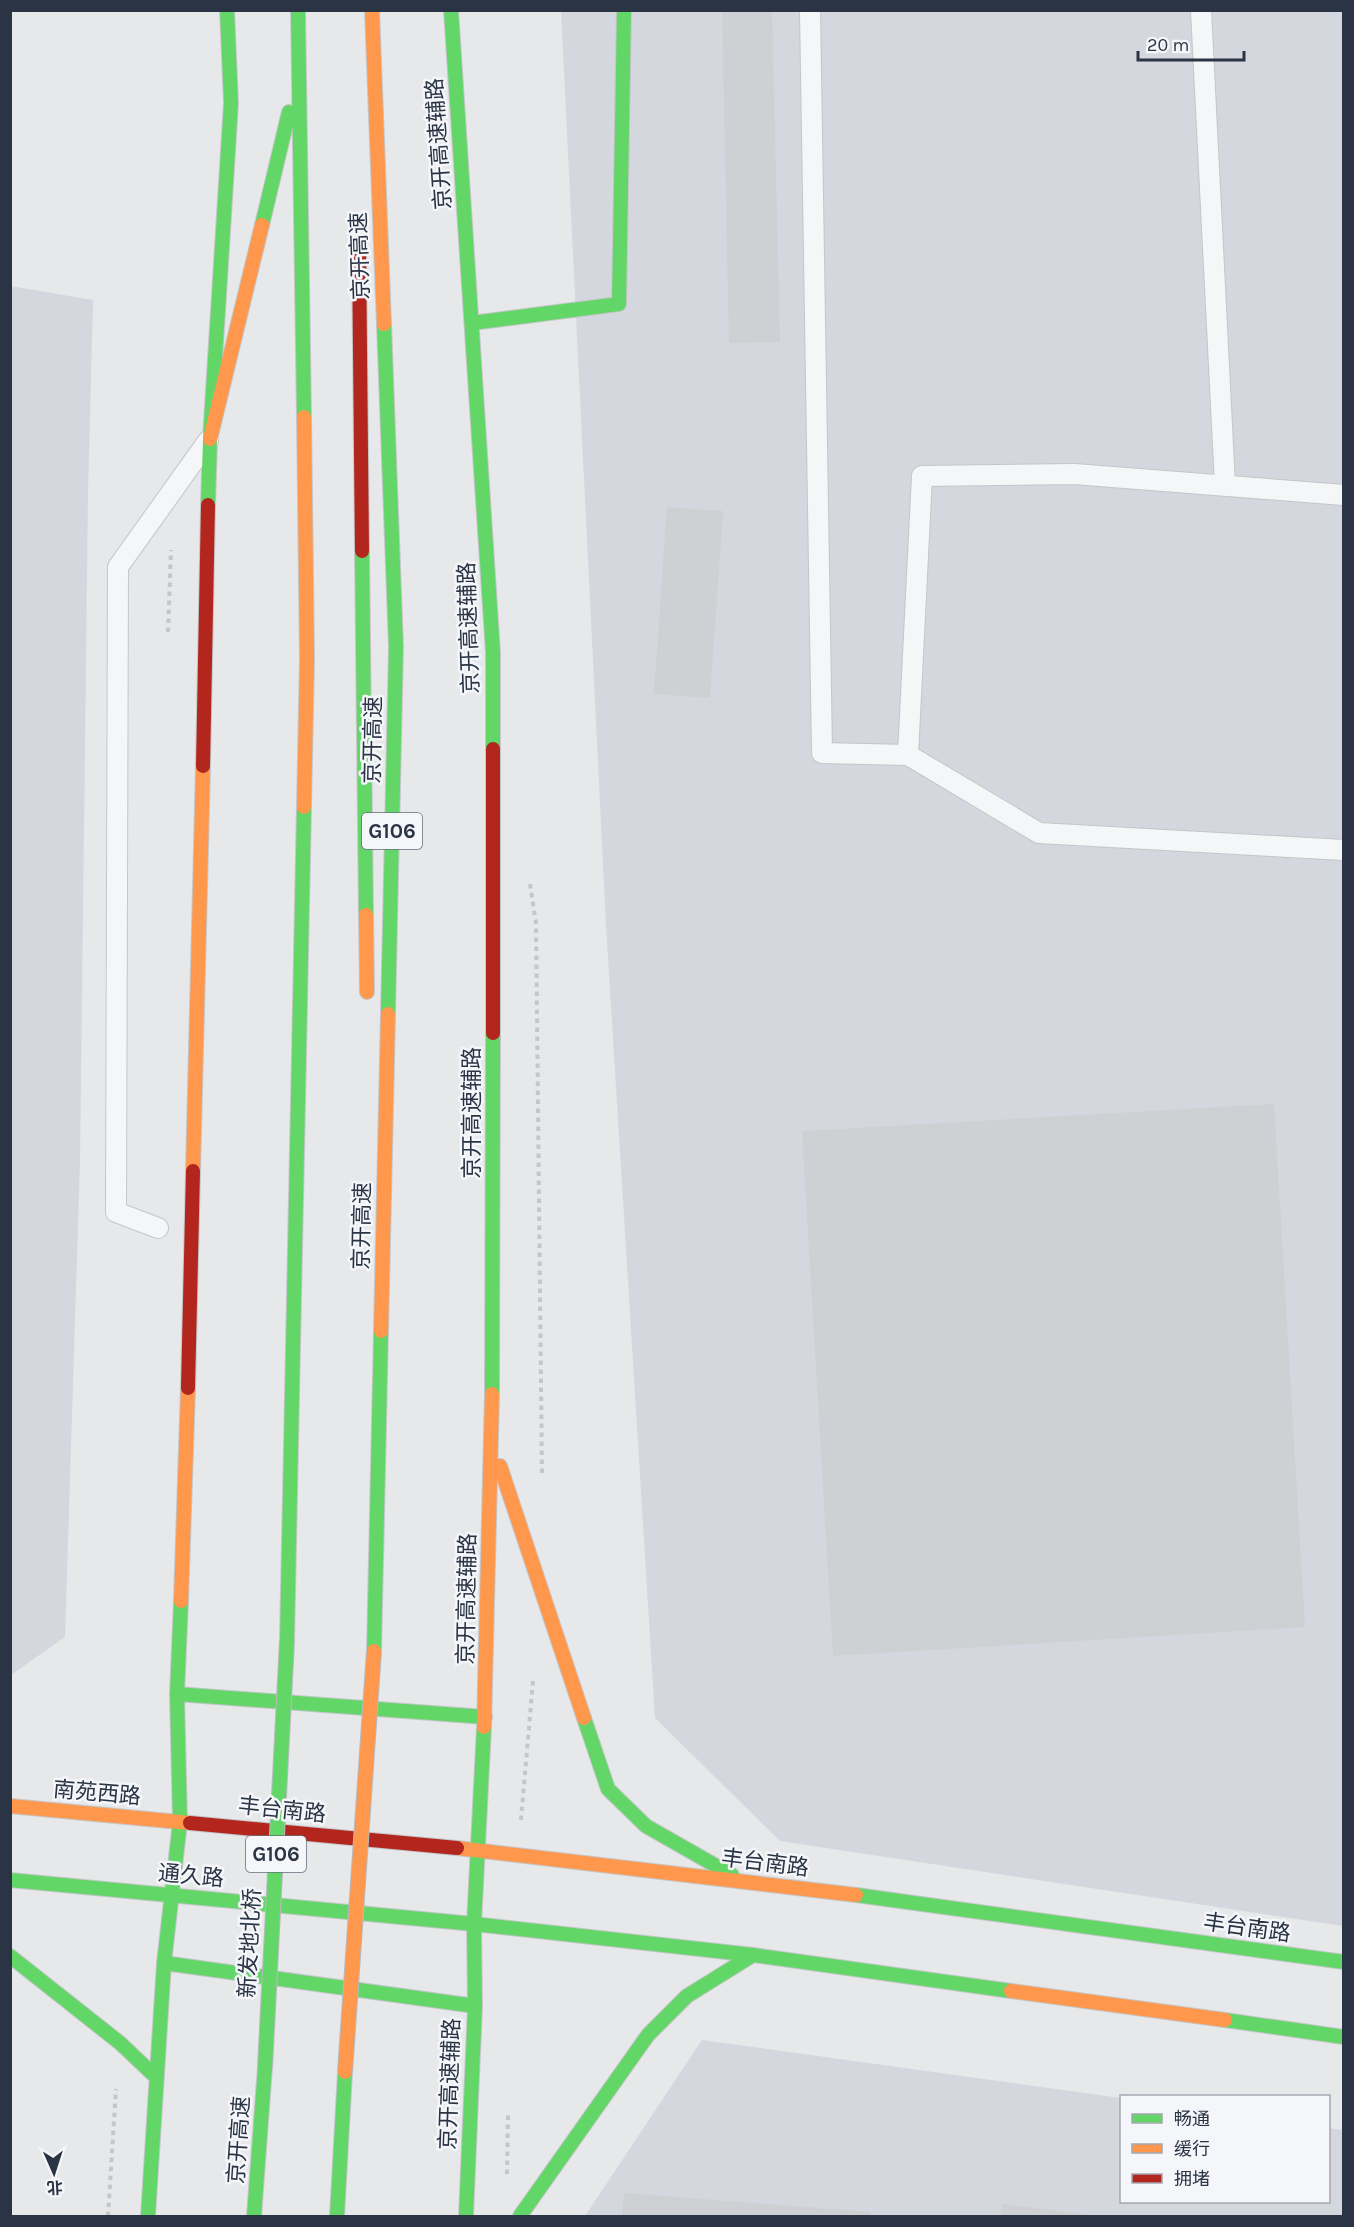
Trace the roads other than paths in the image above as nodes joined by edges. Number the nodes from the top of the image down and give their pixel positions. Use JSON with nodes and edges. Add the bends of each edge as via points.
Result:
{"nodes":[{"id":1,"x":227,"y":10,"type":"edge"},
{"id":2,"x":297,"y":10,"type":"edge"},
{"id":3,"x":372,"y":10,"type":"edge"},
{"id":4,"x":451,"y":10,"type":"edge"},
{"id":5,"x":624,"y":10,"type":"edge"},
{"id":6,"x":810,"y":10,"type":"edge"},
{"id":7,"x":1201,"y":10,"type":"edge"},
{"id":8,"x":300,"y":64,"type":"junction"},
{"id":9,"x":359,"y":238,"type":"dead end"},
{"id":10,"x":472,"y":322,"type":"junction"},
{"id":11,"x":210,"y":439,"type":"junction"},
{"id":12,"x":1225,"y":485,"type":"junction"},
{"id":13,"x":1344,"y":495,"type":"edge"},
{"id":14,"x":908,"y":755,"type":"junction"},
{"id":15,"x":1344,"y":850,"type":"edge"},
{"id":16,"x":367,"y":1005,"type":"dead end"},
{"id":17,"x":158,"y":1228,"type":"dead end"},
{"id":18,"x":369,"y":1232,"type":"dead end"},
{"id":19,"x":492,"y":1442,"type":"junction"},
{"id":20,"x":374,"y":1651,"type":"junction"},
{"id":21,"x":177,"y":1694,"type":"junction"},
{"id":22,"x":486,"y":1717,"type":"junction"},
{"id":23,"x":10,"y":1806,"type":"edge"},
{"id":24,"x":180,"y":1822,"type":"junction"},
{"id":25,"x":478,"y":1850,"type":"junction"},
{"id":26,"x":10,"y":1880,"type":"edge"},
{"id":27,"x":744,"y":1882,"type":"junction"},
{"id":28,"x":171,"y":1895,"type":"junction"},
{"id":29,"x":474,"y":1924,"type":"junction"},
{"id":30,"x":753,"y":1955,"type":"junction"},
{"id":31,"x":10,"y":1956,"type":"edge"},
{"id":32,"x":1344,"y":1962,"type":"edge"},
{"id":33,"x":164,"y":1963,"type":"junction"},
{"id":34,"x":475,"y":2006,"type":"junction"},
{"id":35,"x":1344,"y":2037,"type":"edge"},
{"id":36,"x":265,"y":2067,"type":"joint"},
{"id":37,"x":157,"y":2078,"type":"junction"},
{"id":38,"x":148,"y":2217,"type":"edge"},
{"id":39,"x":254,"y":2217,"type":"edge"},
{"id":40,"x":337,"y":2217,"type":"edge"},
{"id":41,"x":466,"y":2217,"type":"edge"},
{"id":42,"x":520,"y":2217,"type":"edge"}],
"edges":[{"from":1,"to":11,"type":"main road","via":[[231,103]]},
{"from":2,"to":8,"type":"main road","number":"G106"},
{"from":3,"to":20,"type":"main road","name":"京开高速","number":"G106","via":[[396,647]]},
{"from":4,"to":10,"type":"main road","name":"京开高速辅路"},
{"from":5,"to":10,"type":"main road","via":[[619,304]]},
{"from":6,"to":14,"type":"lane","via":[[822,753]]},
{"from":7,"to":12,"type":"lane"},
{"from":8,"to":11,"type":"main road"},
{"from":8,"to":36,"type":"main road","name":"新发地北桥","number":"G106","bridge":true,"via":[[307,658],[287,1641]]},
{"from":9,"to":16,"type":"main road"},
{"from":10,"to":19,"type":"main road","name":"京开高速辅路","via":[[493,653]]},
{"from":11,"to":17,"type":"lane","via":[[118,567],[116,1212]]},
{"from":11,"to":21,"type":"main road","via":[[188,1403]]},
{"from":12,"to":13,"type":"lane"},
{"from":12,"to":14,"type":"lane","via":[[1074,474],[922,476]]},
{"from":14,"to":15,"type":"lane","via":[[1039,833]]},
{"from":18,"to":20,"type":"main road"},
{"from":19,"to":22,"type":"main road","name":"京开高速辅路"},
{"from":19,"to":27,"type":"main road","via":[[608,1789],[646,1826]]},
{"from":20,"to":40,"type":"main road","number":"G106","bridge":true},
{"from":21,"to":22,"type":"main road"},
{"from":21,"to":24,"type":"main road"},
{"from":22,"to":25,"type":"main road","name":"京开高速辅路"},
{"from":23,"to":24,"type":"main road","name":"南苑西路"},
{"from":24,"to":25,"type":"main road","name":"丰台南路"},
{"from":24,"to":28,"type":"main road"},
{"from":25,"to":27,"type":"main road","name":"丰台南路"},
{"from":25,"to":29,"type":"main road","name":"京开高速辅路"},
{"from":26,"to":28,"type":"main road","name":"通久路"},
{"from":27,"to":32,"type":"main road","name":"丰台南路"},
{"from":28,"to":29,"type":"main road","name":"通久路"},
{"from":28,"to":33,"type":"main road"},
{"from":29,"to":30,"type":"main road"},
{"from":29,"to":34,"type":"main road","name":"京开高速辅路"},
{"from":30,"to":35,"type":"main road"},
{"from":30,"to":42,"type":"main road","via":[[687,1996],[648,2035]]},
{"from":31,"to":37,"type":"main road","via":[[120,2043]]},
{"from":33,"to":34,"type":"main road"},
{"from":33,"to":37,"type":"main road"},
{"from":34,"to":41,"type":"main road","name":"京开高速辅路"},
{"from":36,"to":39,"type":"main road","name":"京开高速","number":"G106"},
{"from":37,"to":38,"type":"main road"}]}
